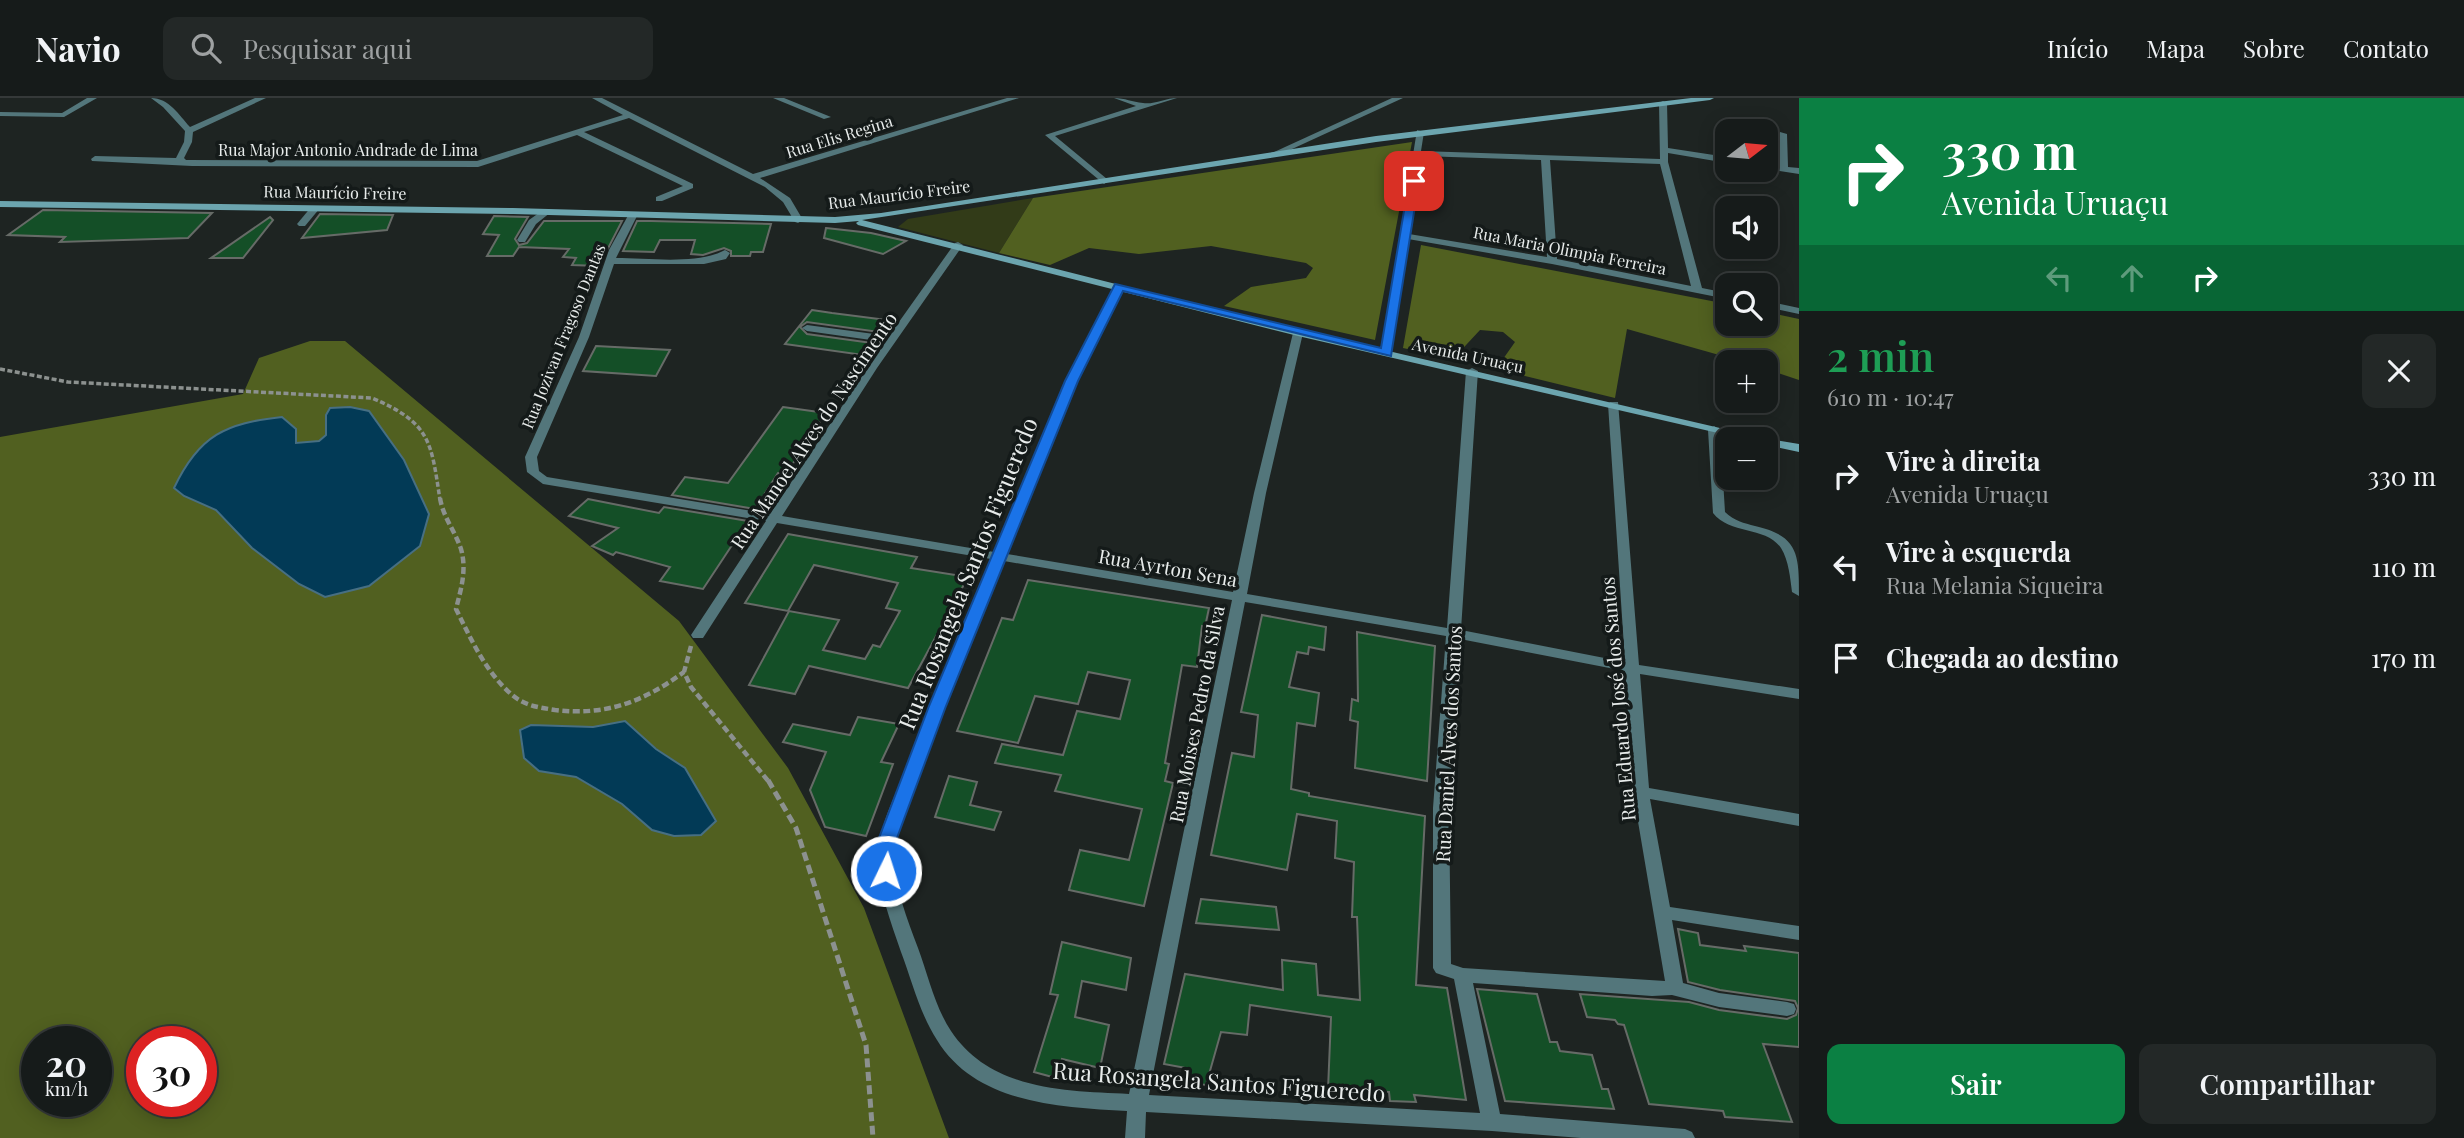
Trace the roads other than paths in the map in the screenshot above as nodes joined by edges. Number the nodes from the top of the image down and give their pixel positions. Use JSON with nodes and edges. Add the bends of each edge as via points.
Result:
{"nodes":[{"id":1,"x":93,"y":98,"type":"edge"},
{"id":2,"x":155,"y":98,"type":"edge"},
{"id":3,"x":261,"y":98,"type":"edge"},
{"id":4,"x":596,"y":98,"type":"edge"},
{"id":5,"x":777,"y":98,"type":"edge"},
{"id":6,"x":974,"y":98,"type":"edge"},
{"id":7,"x":1015,"y":98,"type":"edge"},
{"id":8,"x":1118,"y":98,"type":"edge"},
{"id":9,"x":1173,"y":98,"type":"edge"},
{"id":10,"x":1399,"y":98,"type":"edge"},
{"id":11,"x":1710,"y":98,"type":"edge"},
{"id":12,"x":1663,"y":103,"type":"junction"},
{"id":13,"x":992,"y":105,"type":"junction"},
{"id":14,"x":1144,"y":106,"type":"junction"},
{"id":15,"x":0,"y":114,"type":"edge"},
{"id":16,"x":630,"y":116,"type":"junction"},
{"id":17,"x":827,"y":117,"type":"dead end"},
{"id":18,"x":189,"y":131,"type":"junction"},
{"id":19,"x":575,"y":131,"type":"junction"},
{"id":20,"x":1420,"y":132,"type":"junction"},
{"id":21,"x":1783,"y":134,"type":"dead end"},
{"id":22,"x":1664,"y":150,"type":"junction"},
{"id":23,"x":1276,"y":153,"type":"junction"},
{"id":24,"x":1418,"y":153,"type":"junction"},
{"id":25,"x":1545,"y":158,"type":"junction"},
{"id":26,"x":1715,"y":158,"type":"edge"},
{"id":27,"x":95,"y":159,"type":"dead end"},
{"id":28,"x":180,"y":161,"type":"junction"},
{"id":29,"x":1664,"y":162,"type":"junction"},
{"id":30,"x":1778,"y":167,"type":"edge"},
{"id":31,"x":1784,"y":168,"type":"junction"},
{"id":32,"x":1799,"y":171,"type":"edge"},
{"id":33,"x":753,"y":177,"type":"junction"},
{"id":34,"x":1104,"y":181,"type":"junction"},
{"id":35,"x":659,"y":198,"type":"dead end"},
{"id":36,"x":0,"y":204,"type":"edge"},
{"id":37,"x":315,"y":208,"type":"junction"},
{"id":38,"x":546,"y":212,"type":"junction"},
{"id":39,"x":897,"y":213,"type":"junction"},
{"id":40,"x":633,"y":215,"type":"junction"},
{"id":41,"x":798,"y":220,"type":"junction"},
{"id":42,"x":835,"y":220,"type":"junction"},
{"id":43,"x":302,"y":224,"type":"dead end"},
{"id":44,"x":886,"y":228,"type":"junction"},
{"id":45,"x":1406,"y":236,"type":"junction"},
{"id":46,"x":522,"y":240,"type":"dead end"},
{"id":47,"x":958,"y":245,"type":"junction"},
{"id":48,"x":725,"y":253,"type":"dead end"},
{"id":49,"x":610,"y":261,"type":"junction"},
{"id":50,"x":1552,"y":261,"type":"junction"},
{"id":51,"x":1119,"y":287,"type":"junction"},
{"id":52,"x":1697,"y":290,"type":"junction"},
{"id":53,"x":1715,"y":294,"type":"edge"},
{"id":54,"x":1778,"y":307,"type":"edge"},
{"id":55,"x":1799,"y":311,"type":"edge"},
{"id":56,"x":807,"y":328,"type":"dead end"},
{"id":57,"x":1298,"y":333,"type":"junction"},
{"id":58,"x":893,"y":340,"type":"junction"},
{"id":59,"x":1386,"y":353,"type":"junction"},
{"id":60,"x":1472,"y":371,"type":"junction"},
{"id":61,"x":1614,"y":404,"type":"junction"},
{"id":62,"x":1714,"y":430,"type":"joint"},
{"id":63,"x":1778,"y":444,"type":"edge"},
{"id":64,"x":1799,"y":448,"type":"edge"},
{"id":65,"x":533,"y":472,"type":"joint"},
{"id":66,"x":775,"y":519,"type":"junction"},
{"id":67,"x":1000,"y":558,"type":"junction"},
{"id":68,"x":1799,"y":592,"type":"edge"},
{"id":69,"x":1239,"y":598,"type":"junction"},
{"id":70,"x":1453,"y":633,"type":"junction"},
{"id":71,"x":698,"y":635,"type":"road end"},
{"id":72,"x":1632,"y":668,"type":"junction"},
{"id":73,"x":1799,"y":694,"type":"edge"},
{"id":74,"x":1641,"y":792,"type":"junction"},
{"id":75,"x":1799,"y":820,"type":"edge"},
{"id":76,"x":1662,"y":912,"type":"junction"},
{"id":77,"x":1799,"y":933,"type":"edge"},
{"id":78,"x":1462,"y":975,"type":"junction"},
{"id":79,"x":1672,"y":988,"type":"junction"},
{"id":80,"x":1787,"y":1009,"type":"dead end"},
{"id":81,"x":1137,"y":1104,"type":"junction"},
{"id":82,"x":1492,"y":1122,"type":"junction"},
{"id":83,"x":1135,"y":1138,"type":"edge"},
{"id":84,"x":1685,"y":1138,"type":"edge"}],
"edges":[{"from":1,"to":15,"type":"street","via":[[64,115]]},
{"from":2,"to":18,"type":"street"},
{"from":3,"to":18,"type":"street"},
{"from":4,"to":16,"type":"street"},
{"from":5,"to":17,"type":"street"},
{"from":6,"to":13,"type":"street"},
{"from":7,"to":13,"type":"street","name":"Rua Elis Regina"},
{"from":8,"to":14,"type":"street"},
{"from":9,"to":14,"type":"street"},
{"from":10,"to":23,"type":"street"},
{"from":11,"to":12,"type":"street","name":"Rua Maurício Freire"},
{"from":12,"to":20,"type":"street","name":"Rua Maurício Freire"},
{"from":12,"to":22,"type":"street"},
{"from":13,"to":33,"type":"street","name":"Rua Elis Regina"},
{"from":14,"to":34,"type":"street","via":[[1049,136]]},
{"from":16,"to":19,"type":"street","name":"Rua Major Antonio Andrade de Lima"},
{"from":16,"to":33,"type":"street"},
{"from":18,"to":28,"type":"street","name":"Rua Major Antonio Andrade de Lima"},
{"from":19,"to":28,"type":"street","name":"Rua Major Antonio Andrade de Lima","via":[[478,164]]},
{"from":19,"to":35,"type":"street","via":[[690,186]]},
{"from":20,"to":23,"type":"street","name":"Rua Maurício Freire"},
{"from":20,"to":24,"type":"street"},
{"from":21,"to":31,"type":"street"},
{"from":22,"to":26,"type":"street"},
{"from":22,"to":29,"type":"street"},
{"from":23,"to":34,"type":"street","name":"Rua Maurício Freire"},
{"from":24,"to":25,"type":"street"},
{"from":24,"to":45,"type":"street"},
{"from":25,"to":29,"type":"street"},
{"from":25,"to":50,"type":"street"},
{"from":27,"to":28,"type":"street"},
{"from":29,"to":52,"type":"street"},
{"from":30,"to":31,"type":"street"},
{"from":31,"to":32,"type":"street"},
{"from":33,"to":41,"type":"street","via":[[787,200]]},
{"from":34,"to":39,"type":"street","name":"Rua Maurício Freire"},
{"from":36,"to":37,"type":"street","name":"Rua Maurício Freire"},
{"from":37,"to":38,"type":"street","name":"Rua Maurício Freire"},
{"from":37,"to":43,"type":"street"},
{"from":38,"to":40,"type":"street","name":"Rua Maurício Freire"},
{"from":38,"to":46,"type":"street","via":[[532,222]]},
{"from":39,"to":42,"type":"street","name":"Rua Maurício Freire"},
{"from":39,"to":44,"type":"street","via":[[882,223]]},
{"from":40,"to":41,"type":"street","name":"Rua Maurício Freire"},
{"from":40,"to":49,"type":"street","name":"Rua Jozivan Fragoso Dantas"},
{"from":41,"to":42,"type":"street","name":"Rua Maurício Freire"},
{"from":42,"to":44,"type":"street","name":"Avenida Uruaçu"},
{"from":44,"to":47,"type":"street","name":"Avenida Uruaçu"},
{"from":45,"to":50,"type":"street","name":"Rua Maria Olimpia Ferreira"},
{"from":45,"to":59,"type":"street"},
{"from":47,"to":51,"type":"street","name":"Avenida Uruaçu"},
{"from":47,"to":58,"type":"street","name":"Rua Manoel Alves do Nascimento"},
{"from":48,"to":49,"type":"street","via":[[704,261]]},
{"from":49,"to":65,"type":"street","name":"Rua Jozivan Fragoso Dantas","via":[[584,337],[531,457]]},
{"from":50,"to":52,"type":"street","name":"Rua Maria Olimpia Ferreira"},
{"from":51,"to":57,"type":"street","name":"Avenida Uruaçu"},
{"from":51,"to":67,"type":"street","name":"Rua Rosangela Santos Figueredo","via":[[1072,381]]},
{"from":52,"to":53,"type":"street","name":"Rua Maria Olimpia Ferreira"},
{"from":54,"to":55,"type":"street"},
{"from":56,"to":58,"type":"street"},
{"from":57,"to":59,"type":"street","name":"Avenida Uruaçu"},
{"from":57,"to":69,"type":"street","name":"Rua Moises Pedro da Silva"},
{"from":58,"to":66,"type":"street","name":"Rua Manoel Alves do Nascimento"},
{"from":59,"to":60,"type":"street","name":"Avenida Uruaçu"},
{"from":60,"to":61,"type":"street","name":"Avenida Uruaçu"},
{"from":60,"to":70,"type":"street","name":"Rua Daniel Alves dos Santos"},
{"from":61,"to":62,"type":"street","name":"Avenida Uruaçu"},
{"from":61,"to":72,"type":"street","name":"Rua Eduardo José dos Santos"},
{"from":62,"to":68,"type":"street","via":[[1719,513],[1735,525],[1784,541]]},
{"from":63,"to":64,"type":"street"},
{"from":65,"to":66,"type":"street","name":"Rua Ayrton Sena","via":[[548,482]]},
{"from":66,"to":67,"type":"street","name":"Rua Ayrton Sena"},
{"from":66,"to":71,"type":"street","name":"Rua Manoel Alves do Nascimento"},
{"from":67,"to":69,"type":"street","name":"Rua Ayrton Sena"},
{"from":67,"to":81,"type":"street","name":"Rua Rosangela Santos Figueredo","via":[[937,706],[888,838],[886,871],[894,904],[929,1006],[944,1036],[964,1060],[989,1078],[1024,1091],[1060,1099]]},
{"from":69,"to":70,"type":"street","name":"Rua Ayrton Sena"},
{"from":69,"to":81,"type":"street","name":"Rua Moises Pedro da Silva"},
{"from":70,"to":72,"type":"street","name":"Rua Ayrton Sena"},
{"from":70,"to":78,"type":"street","name":"Rua Daniel Alves dos Santos","via":[[1441,808],[1440,956],[1442,968]]},
{"from":72,"to":73,"type":"street","name":"Rua Ayrton Sena"},
{"from":72,"to":74,"type":"street","name":"Rua Eduardo José dos Santos"},
{"from":74,"to":75,"type":"street"},
{"from":74,"to":76,"type":"street","name":"Rua Eduardo José dos Santos"},
{"from":76,"to":77,"type":"street"},
{"from":76,"to":79,"type":"street","name":"Rua Eduardo José dos Santos"},
{"from":78,"to":79,"type":"street"},
{"from":78,"to":82,"type":"street"},
{"from":79,"to":80,"type":"street"},
{"from":81,"to":82,"type":"street","name":"Rua Rosangela Santos Figueredo"},
{"from":81,"to":83,"type":"street","name":"Rua Moises Pedro da Silva"},
{"from":82,"to":84,"type":"street","name":"Rua Rosangela Santos Figueredo"}]}
